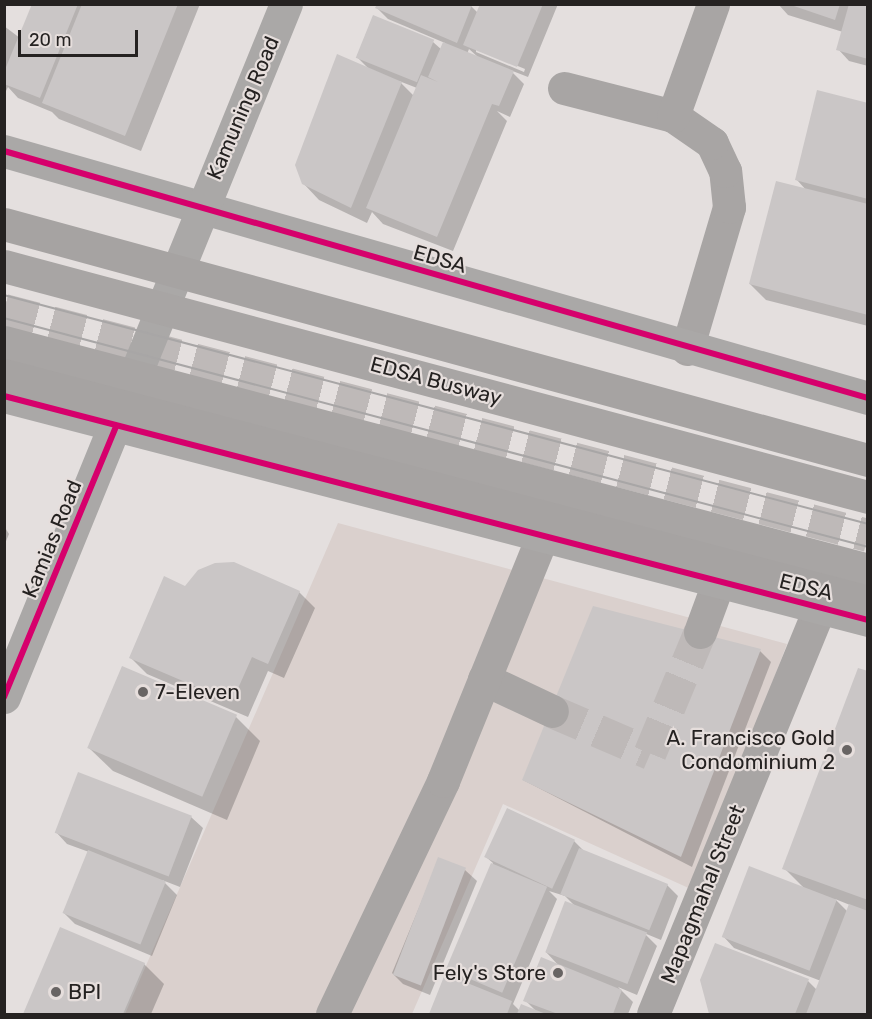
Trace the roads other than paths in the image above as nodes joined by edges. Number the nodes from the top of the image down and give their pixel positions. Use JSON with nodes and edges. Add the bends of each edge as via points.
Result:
{"nodes":[{"id":1,"x":286,"y":4,"type":"edge"},
{"id":2,"x":713,"y":4,"type":"edge"},
{"id":3,"x":564,"y":88,"type":"dead end"},
{"id":4,"x":673,"y":116,"type":"junction"},
{"id":5,"x":4,"y":152,"type":"edge"},
{"id":6,"x":202,"y":206,"type":"junction"},
{"id":7,"x":4,"y":224,"type":"edge"},
{"id":8,"x":4,"y":266,"type":"edge"},
{"id":9,"x":4,"y":342,"type":"edge"},
{"id":10,"x":148,"y":345,"type":"joint"},
{"id":11,"x":687,"y":349,"type":"junction"},
{"id":12,"x":4,"y":375,"type":"edge"},
{"id":13,"x":4,"y":396,"type":"edge"},
{"id":14,"x":867,"y":398,"type":"edge"},
{"id":15,"x":116,"y":427,"type":"junction"},
{"id":16,"x":867,"y":460,"type":"edge"},
{"id":17,"x":867,"y":497,"type":"edge"},
{"id":18,"x":542,"y":537,"type":"junction"},
{"id":19,"x":867,"y":570,"type":"edge"},
{"id":20,"x":718,"y":583,"type":"junction"},
{"id":21,"x":867,"y":602,"type":"edge"},
{"id":22,"x":820,"y":607,"type":"junction"},
{"id":23,"x":867,"y":620,"type":"edge"},
{"id":24,"x":700,"y":632,"type":"tunnel mouth"},
{"id":25,"x":484,"y":679,"type":"junction"},
{"id":26,"x":4,"y":697,"type":"edge"},
{"id":27,"x":552,"y":711,"type":"tunnel mouth"},
{"id":28,"x":332,"y":1014,"type":"edge"},
{"id":29,"x":653,"y":1014,"type":"edge"}],
"edges":[{"from":1,"to":6,"type":"main road","name":"Kamuning Road"},
{"from":2,"to":4,"type":"street"},
{"from":3,"to":4,"type":"street"},
{"from":4,"to":11,"type":"street","via":[[712,143],[725,171],[729,207]]},
{"from":5,"to":6,"type":"main road","name":"EDSA"},
{"from":6,"to":10,"type":"main road","name":"Kamuning Road"},
{"from":6,"to":11,"type":"main road","name":"EDSA"},
{"from":7,"to":16,"type":"highway","bridge":true},
{"from":8,"to":17,"type":"street","name":"EDSA Busway","bridge":true},
{"from":9,"to":19,"type":"street","bridge":true},
{"from":10,"to":15,"type":"main road","name":"Kamias Road"},
{"from":11,"to":14,"type":"main road","name":"EDSA"},
{"from":12,"to":21,"type":"highway","name":"EDSA","bridge":true},
{"from":13,"to":15,"type":"main road","name":"EDSA"},
{"from":15,"to":18,"type":"main road","name":"EDSA"},
{"from":15,"to":26,"type":"main road","name":"Kamias Road"},
{"from":18,"to":20,"type":"main road","name":"EDSA"},
{"from":18,"to":25,"type":"street"},
{"from":20,"to":22,"type":"main road","name":"EDSA"},
{"from":20,"to":24,"type":"street"},
{"from":22,"to":23,"type":"main road","name":"EDSA"},
{"from":22,"to":29,"type":"street","name":"Mapagmahal Street"},
{"from":25,"to":27,"type":"street"},
{"from":25,"to":28,"type":"street","via":[[443,781]]}]}
